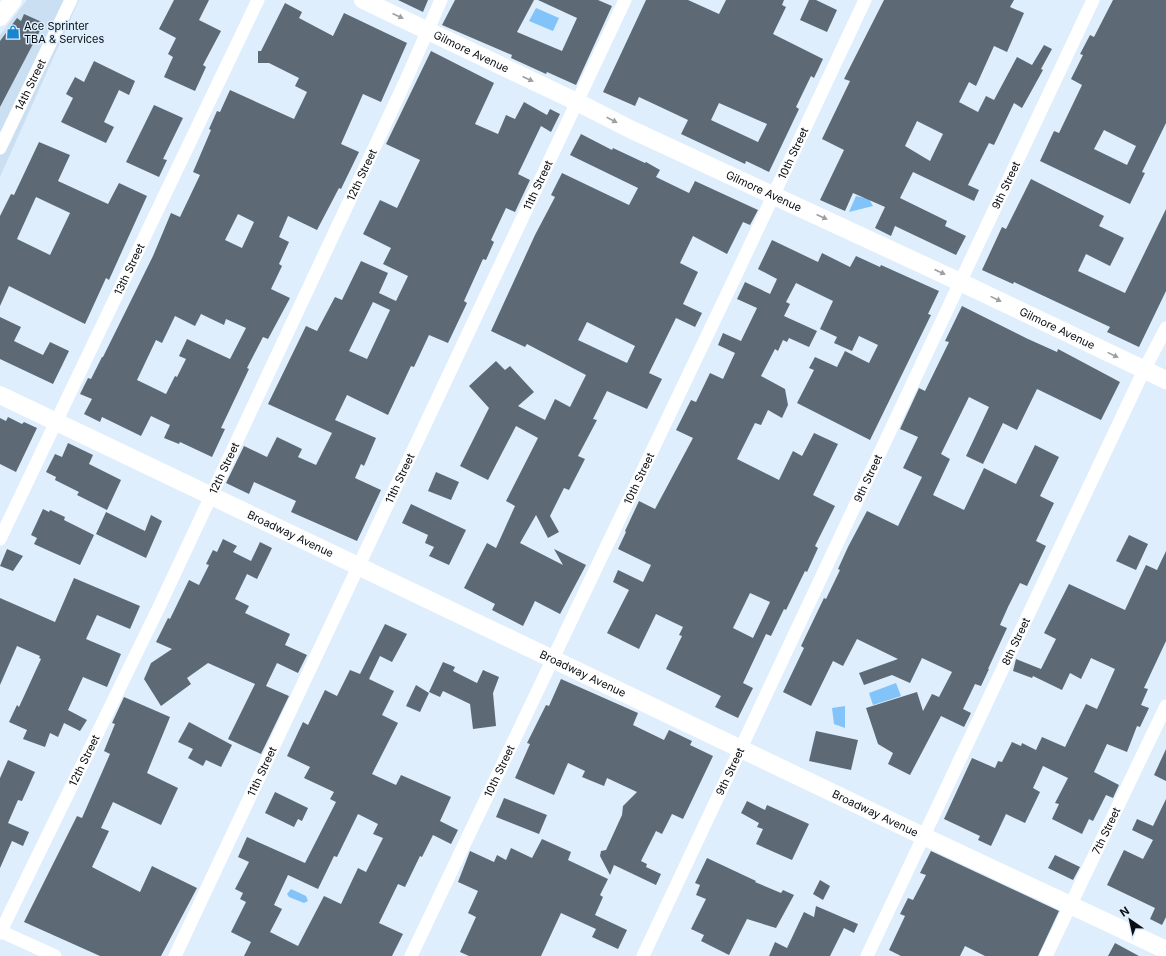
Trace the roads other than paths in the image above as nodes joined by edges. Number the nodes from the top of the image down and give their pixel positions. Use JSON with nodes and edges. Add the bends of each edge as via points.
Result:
{"nodes":[{"id":1,"x":13,"y":0,"type":"edge"},
{"id":2,"x":71,"y":0,"type":"edge"},
{"id":3,"x":258,"y":0,"type":"edge"},
{"id":4,"x":362,"y":0,"type":"edge"},
{"id":5,"x":441,"y":0,"type":"edge"},
{"id":6,"x":625,"y":0,"type":"edge"},
{"id":7,"x":865,"y":0,"type":"edge"},
{"id":8,"x":1093,"y":0,"type":"edge"},
{"id":9,"x":0,"y":17,"type":"edge"},
{"id":10,"x":427,"y":30,"type":"junction"},
{"id":11,"x":577,"y":102,"type":"junction"},
{"id":12,"x":0,"y":148,"type":"edge"},
{"id":13,"x":774,"y":195,"type":"junction"},
{"id":14,"x":960,"y":282,"type":"junction"},
{"id":15,"x":1166,"y":328,"type":"edge"},
{"id":16,"x":1144,"y":370,"type":"junction"},
{"id":17,"x":1166,"y":380,"type":"edge"},
{"id":18,"x":0,"y":395,"type":"edge"},
{"id":19,"x":55,"y":421,"type":"junction"},
{"id":20,"x":211,"y":496,"type":"junction"},
{"id":21,"x":0,"y":539,"type":"edge"},
{"id":22,"x":359,"y":567,"type":"junction"},
{"id":23,"x":553,"y":659,"type":"junction"},
{"id":24,"x":1166,"y":706,"type":"edge"},
{"id":25,"x":741,"y":748,"type":"junction"},
{"id":26,"x":923,"y":836,"type":"junction"},
{"id":27,"x":1071,"y":906,"type":"junction"},
{"id":28,"x":0,"y":932,"type":"edge"},
{"id":29,"x":1166,"y":950,"type":"edge"},
{"id":30,"x":55,"y":956,"type":"edge"},
{"id":31,"x":175,"y":956,"type":"edge"},
{"id":32,"x":411,"y":956,"type":"edge"},
{"id":33,"x":643,"y":956,"type":"edge"},
{"id":34,"x":868,"y":956,"type":"edge"},
{"id":35,"x":1046,"y":956,"type":"edge"}],
"edges":[{"from":1,"to":9,"type":"street"},
{"from":2,"to":12,"type":"street","name":"14th Street"},
{"from":3,"to":19,"type":"street","name":"13th Street"},
{"from":4,"to":10,"type":"street","name":"Gilmore Avenue","one_way":true},
{"from":5,"to":10,"type":"street","name":"12th Street"},
{"from":6,"to":11,"type":"street","name":"11th Street"},
{"from":7,"to":13,"type":"street","name":"10th Street"},
{"from":8,"to":14,"type":"street","name":"9th Street"},
{"from":10,"to":11,"type":"street","name":"Gilmore Avenue","one_way":true},
{"from":10,"to":20,"type":"street","name":"12th Street"},
{"from":11,"to":13,"type":"street","name":"Gilmore Avenue","one_way":true},
{"from":11,"to":22,"type":"street","name":"11th Street"},
{"from":13,"to":14,"type":"street","name":"Gilmore Avenue","one_way":true},
{"from":13,"to":23,"type":"street","name":"10th Street"},
{"from":14,"to":16,"type":"street","name":"Gilmore Avenue","one_way":true},
{"from":14,"to":25,"type":"street","name":"9th Street"},
{"from":15,"to":16,"type":"street","name":"8th Street"},
{"from":16,"to":17,"type":"street","name":"Gilmore Avenue"},
{"from":16,"to":26,"type":"street","name":"8th Street"},
{"from":18,"to":19,"type":"street","name":"Broadway Avenue"},
{"from":19,"to":20,"type":"street","name":"Broadway Avenue"},
{"from":19,"to":21,"type":"street","name":"13th Street"},
{"from":20,"to":22,"type":"street","name":"Broadway Avenue"},
{"from":20,"to":28,"type":"street","name":"12th Street"},
{"from":22,"to":23,"type":"street","name":"Broadway Avenue"},
{"from":22,"to":31,"type":"street","name":"11th Street"},
{"from":23,"to":25,"type":"street","name":"Broadway Avenue"},
{"from":23,"to":32,"type":"street","name":"10th Street"},
{"from":24,"to":27,"type":"street","name":"7th Street"},
{"from":25,"to":26,"type":"street","name":"Broadway Avenue"},
{"from":25,"to":33,"type":"street","name":"9th Street"},
{"from":26,"to":27,"type":"street","name":"Broadway Avenue"},
{"from":26,"to":34,"type":"street","name":"8th Street"},
{"from":27,"to":29,"type":"street","name":"Broadway Avenue"},
{"from":27,"to":35,"type":"street","name":"7th Street"},
{"from":28,"to":30,"type":"street"}]}
